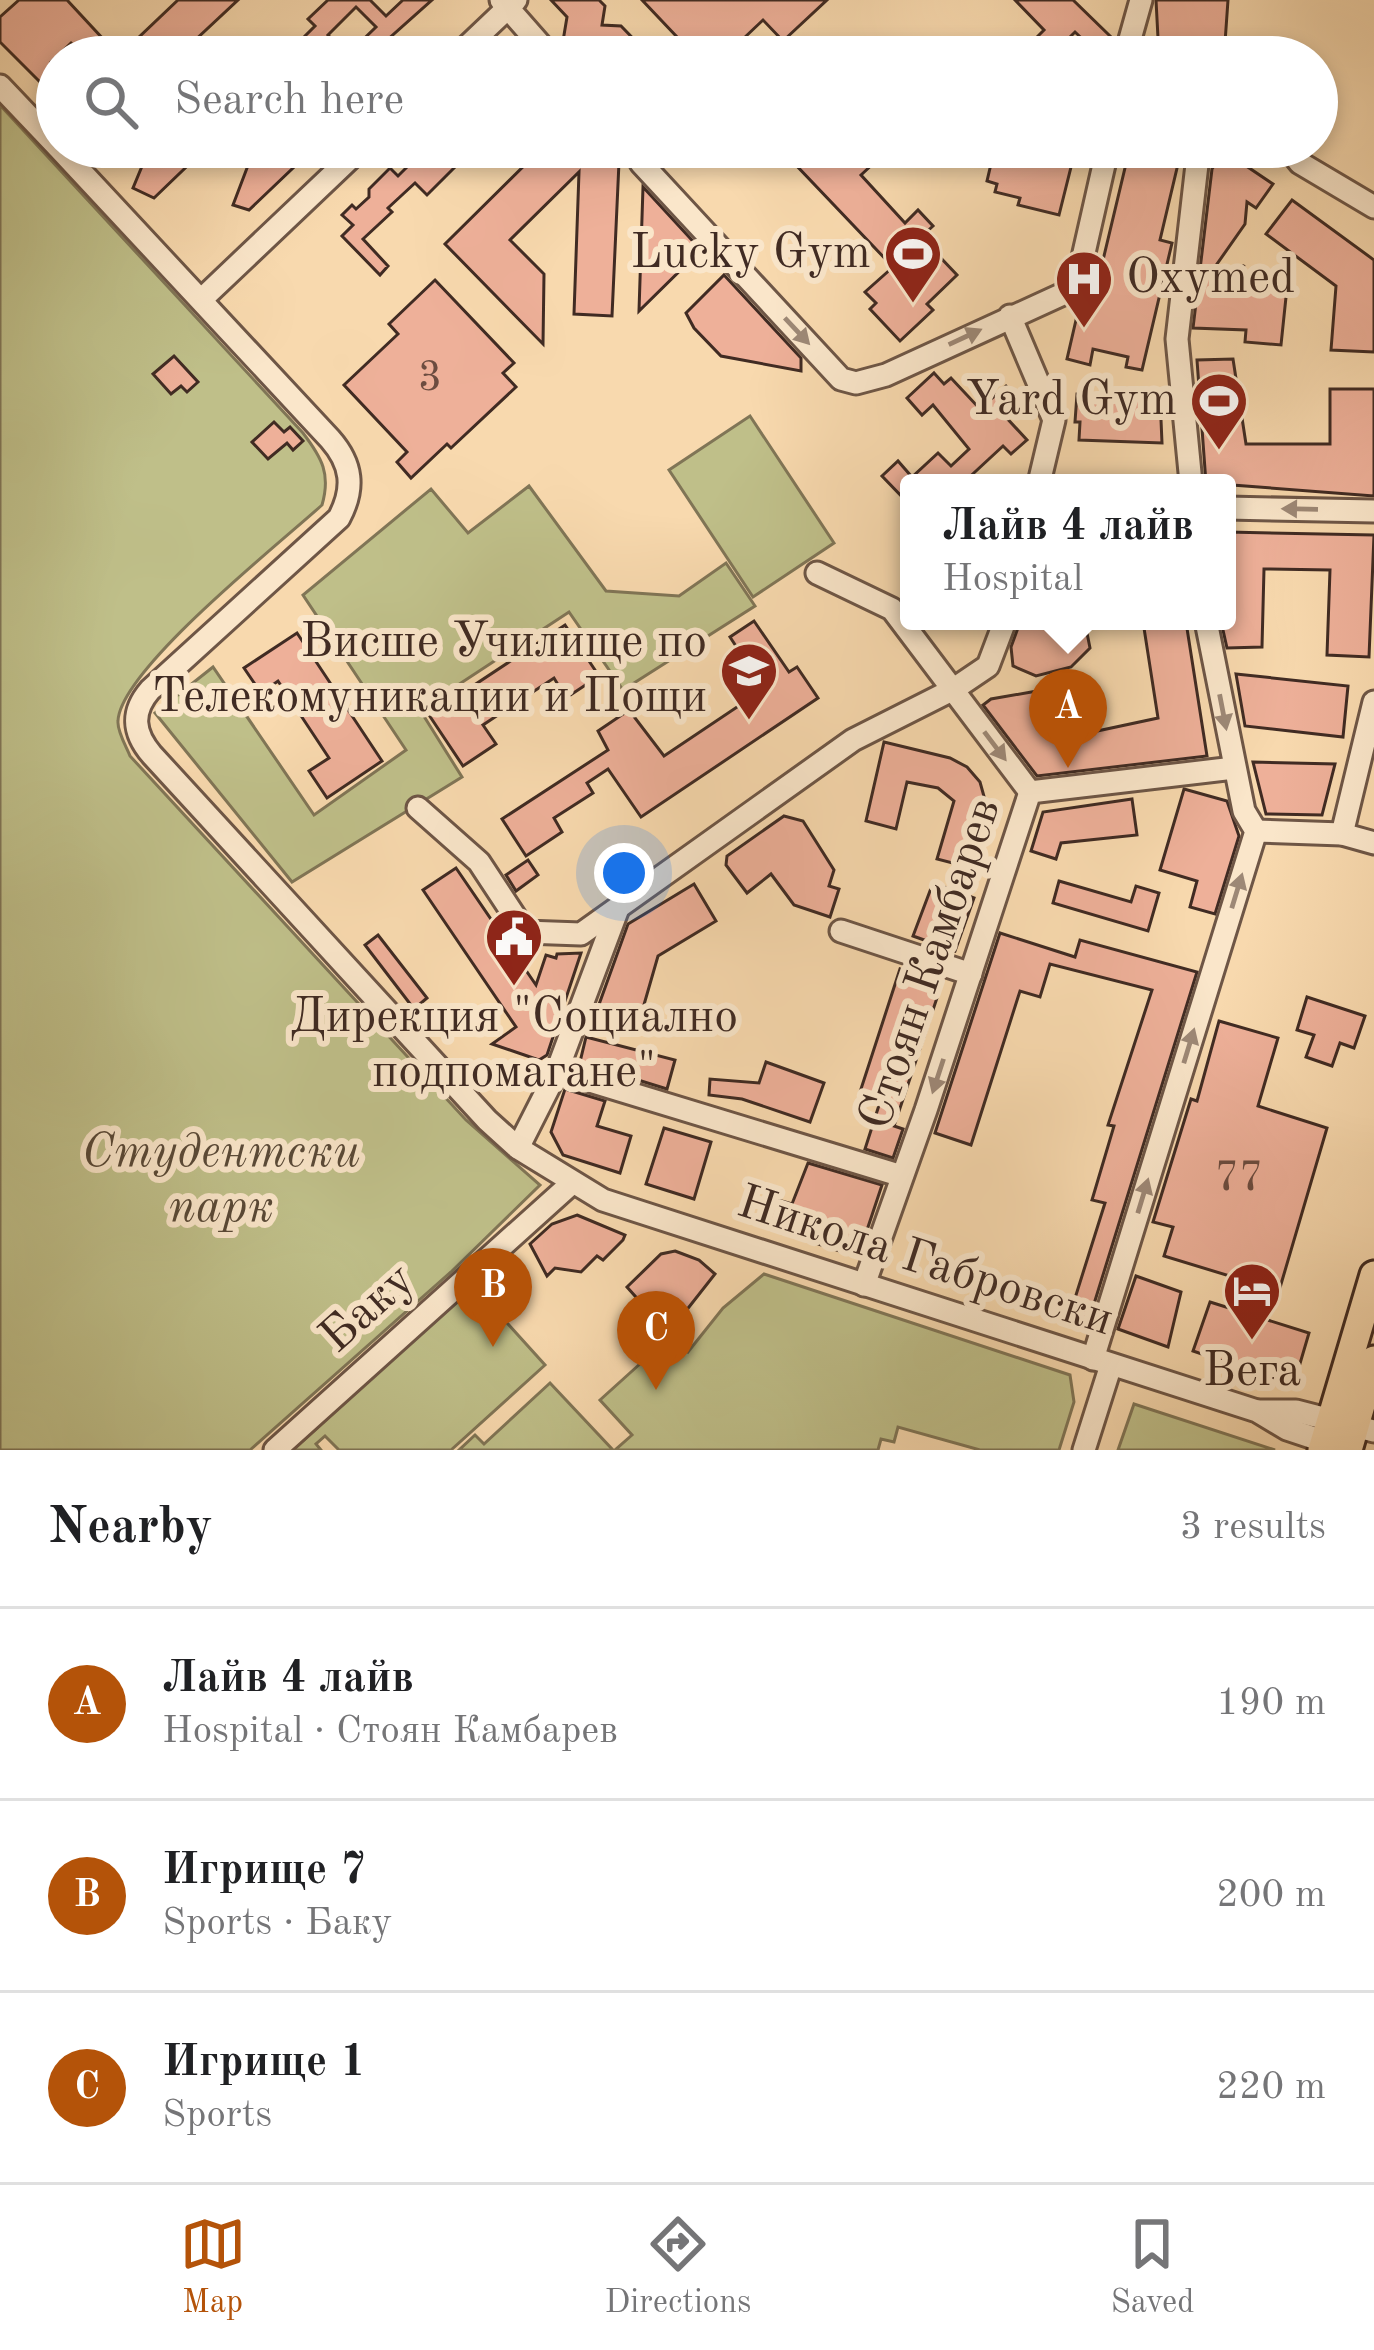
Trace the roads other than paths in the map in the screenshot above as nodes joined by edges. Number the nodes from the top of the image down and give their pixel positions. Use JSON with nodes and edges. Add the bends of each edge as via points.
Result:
{"nodes":[{"id":1,"x":1141,"y":0,"type":"edge"},
{"id":2,"x":508,"y":3,"type":"edge"},
{"id":3,"x":476,"y":36,"type":"edge"},
{"id":4,"x":534,"y":36,"type":"edge"},
{"id":5,"x":1131,"y":36,"type":"edge"},
{"id":6,"x":0,"y":86,"type":"edge"},
{"id":7,"x":36,"y":124,"type":"edge"},
{"id":8,"x":78,"y":168,"type":"edge"},
{"id":9,"x":340,"y":168,"type":"edge"},
{"id":10,"x":646,"y":168,"type":"edge"},
{"id":11,"x":1103,"y":168,"type":"edge"},
{"id":12,"x":1197,"y":168,"type":"edge"},
{"id":13,"x":1308,"y":168,"type":"edge"},
{"id":14,"x":1374,"y":207,"type":"edge"},
{"id":15,"x":202,"y":299,"type":"junction"},
{"id":16,"x":1010,"y":316,"type":"junction"},
{"id":17,"x":1041,"y":474,"type":"edge"},
{"id":18,"x":1190,"y":474,"type":"edge"},
{"id":19,"x":1236,"y":508,"type":"edge"},
{"id":20,"x":1374,"y":511,"type":"edge"},
{"id":21,"x":817,"y":573,"type":"dead end"},
{"id":22,"x":900,"y":619,"type":"edge"},
{"id":23,"x":908,"y":630,"type":"edge"},
{"id":24,"x":1002,"y":630,"type":"edge"},
{"id":25,"x":1208,"y":630,"type":"edge"},
{"id":26,"x":954,"y":689,"type":"junction"},
{"id":27,"x":1374,"y":703,"type":"edge"},
{"id":28,"x":1234,"y":768,"type":"junction"},
{"id":29,"x":1030,"y":792,"type":"junction"},
{"id":30,"x":418,"y":808,"type":"dead end"},
{"id":31,"x":1256,"y":831,"type":"junction"},
{"id":32,"x":1342,"y":834,"type":"junction"},
{"id":33,"x":1374,"y":843,"type":"edge"},
{"id":34,"x":617,"y":911,"type":"junction"},
{"id":35,"x":841,"y":931,"type":"dead end"},
{"id":36,"x":971,"y":974,"type":"junction"},
{"id":37,"x":557,"y":1071,"type":"junction"},
{"id":38,"x":518,"y":1148,"type":"junction"},
{"id":39,"x":902,"y":1176,"type":"junction"},
{"id":40,"x":572,"y":1183,"type":"junction"},
{"id":41,"x":1374,"y":1275,"type":"edge"},
{"id":42,"x":864,"y":1285,"type":"junction"},
{"id":43,"x":1374,"y":1360,"type":"edge"},
{"id":44,"x":1102,"y":1362,"type":"junction"},
{"id":45,"x":1344,"y":1440,"type":"edge"},
{"id":46,"x":275,"y":1450,"type":"edge"},
{"id":47,"x":1084,"y":1450,"type":"edge"}],
"edges":[{"from":1,"to":5,"type":"street"},
{"from":2,"to":3,"type":"street"},
{"from":2,"to":4,"type":"street"},
{"from":6,"to":7,"type":"street"},
{"from":8,"to":15,"type":"street"},
{"from":9,"to":15,"type":"street"},
{"from":10,"to":16,"type":"street","one_way":true,"via":[[841,379],[886,374]]},
{"from":11,"to":16,"type":"street","via":[[1076,288]]},
{"from":12,"to":18,"type":"street","via":[[1177,339]]},
{"from":13,"to":14,"type":"street"},
{"from":15,"to":38,"type":"street","name":"Никола Габровски","via":[[341,452],[351,485],[339,518],[142,699],[137,732]]},
{"from":16,"to":17,"type":"street","via":[[1054,420]]},
{"from":20,"to":19,"type":"street","one_way":true},
{"from":21,"to":22,"type":"street"},
{"from":23,"to":26,"type":"street"},
{"from":24,"to":26,"type":"street","via":[[994,657]]},
{"from":25,"to":28,"type":"street","one_way":true},
{"from":26,"to":29,"type":"street","one_way":true},
{"from":26,"to":34,"type":"street","via":[[853,740]]},
{"from":27,"to":32,"type":"street"},
{"from":28,"to":29,"type":"street","name":"Стоян Камбарев"},
{"from":28,"to":31,"type":"street"},
{"from":29,"to":36,"type":"street","name":"Стоян Камбарев"},
{"from":30,"to":34,"type":"street","via":[[479,862],[525,932],[581,934]]},
{"from":31,"to":32,"type":"street"},
{"from":44,"to":31,"type":"street","one_way":true},
{"from":32,"to":33,"type":"street"},
{"from":34,"to":37,"type":"street"},
{"from":35,"to":36,"type":"street"},
{"from":36,"to":39,"type":"street","name":"Стоян Камбарев","one_way":true},
{"from":37,"to":38,"type":"street"},
{"from":37,"to":39,"type":"street"},
{"from":38,"to":40,"type":"street","name":"Никола Габровски"},
{"from":39,"to":42,"type":"street","name":"Стоян Камбарев"},
{"from":40,"to":42,"type":"street","name":"Никола Габровски","via":[[664,1223]]},
{"from":40,"to":46,"type":"street","name":"Баку"},
{"from":41,"to":45,"type":"main road"},
{"from":42,"to":44,"type":"street","name":"Никола Габровски"},
{"from":43,"to":45,"type":"main road"},
{"from":44,"to":45,"type":"street","name":"Никола Габровски","via":[[1257,1411],[1296,1411]]},
{"from":44,"to":47,"type":"street"}]}
